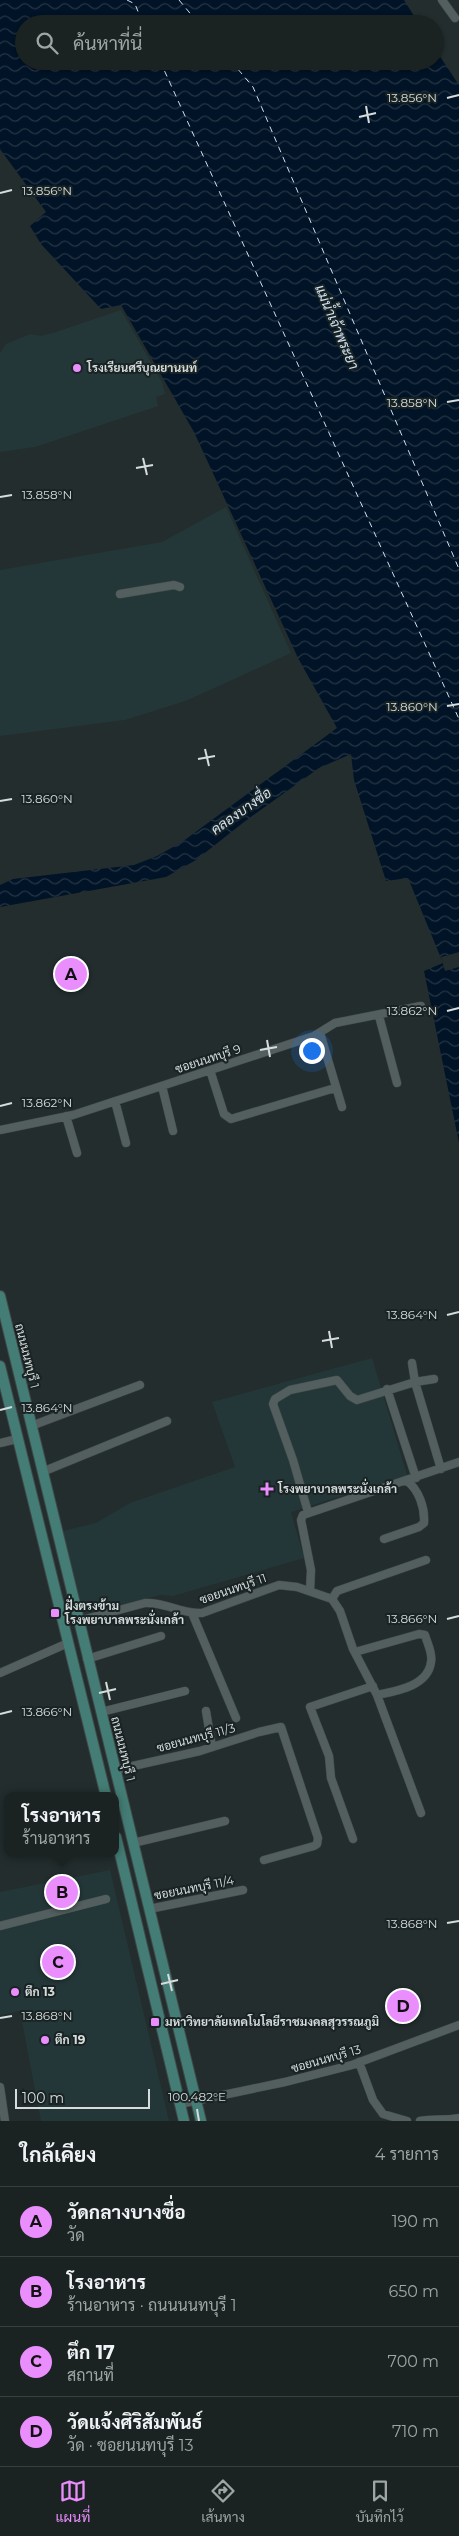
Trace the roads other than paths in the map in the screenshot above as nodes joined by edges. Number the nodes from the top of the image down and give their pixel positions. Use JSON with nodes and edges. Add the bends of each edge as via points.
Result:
{"nodes":[{"id":1,"x":442,"y":0,"type":"edge"},
{"id":2,"x":454,"y":18,"type":"dead end"},
{"id":3,"x":180,"y":587,"type":"dead end"},
{"id":4,"x":120,"y":594,"type":"dead end"},
{"id":5,"x":421,"y":1006,"type":"dead end"},
{"id":6,"x":379,"y":1016,"type":"junction"},
{"id":7,"x":320,"y":1033,"type":"junction"},
{"id":8,"x":210,"y":1070,"type":"junction"},
{"id":9,"x":397,"y":1083,"type":"dead end"},
{"id":10,"x":162,"y":1086,"type":"junction"},
{"id":11,"x":336,"y":1088,"type":"junction"},
{"id":12,"x":115,"y":1101,"type":"junction"},
{"id":13,"x":342,"y":1107,"type":"dead end"},
{"id":14,"x":66,"y":1116,"type":"junction"},
{"id":15,"x":0,"y":1130,"type":"edge"},
{"id":16,"x":173,"y":1131,"type":"dead end"},
{"id":17,"x":126,"y":1143,"type":"dead end"},
{"id":18,"x":77,"y":1153,"type":"dead end"},
{"id":19,"x":0,"y":1296,"type":"edge"},
{"id":20,"x":412,"y":1363,"type":"dead end"},
{"id":21,"x":0,"y":1366,"type":"edge"},
{"id":22,"x":434,"y":1379,"type":"dead end"},
{"id":23,"x":415,"y":1382,"type":"junction"},
{"id":24,"x":140,"y":1385,"type":"dead end"},
{"id":25,"x":387,"y":1389,"type":"junction"},
{"id":26,"x":167,"y":1421,"type":"dead end"},
{"id":27,"x":31,"y":1426,"type":"junction"},
{"id":28,"x":17,"y":1439,"type":"junction"},
{"id":29,"x":0,"y":1443,"type":"edge"},
{"id":30,"x":457,"y":1463,"type":"edge"},
{"id":31,"x":441,"y":1469,"type":"junction"},
{"id":32,"x":42,"y":1472,"type":"junction"},
{"id":33,"x":459,"y":1472,"type":"edge"},
{"id":34,"x":416,"y":1478,"type":"junction"},
{"id":35,"x":407,"y":1481,"type":"junction"},
{"id":36,"x":308,"y":1512,"type":"junction"},
{"id":37,"x":384,"y":1539,"type":"dead end"},
{"id":38,"x":426,"y":1560,"type":"dead end"},
{"id":39,"x":310,"y":1591,"type":"junction"},
{"id":40,"x":332,"y":1599,"type":"junction"},
{"id":41,"x":192,"y":1613,"type":"junction"},
{"id":42,"x":78,"y":1622,"type":"junction"},
{"id":43,"x":161,"y":1636,"type":"dead end"},
{"id":44,"x":68,"y":1643,"type":"junction"},
{"id":45,"x":355,"y":1652,"type":"junction"},
{"id":46,"x":87,"y":1659,"type":"junction"},
{"id":47,"x":0,"y":1674,"type":"edge"},
{"id":48,"x":372,"y":1686,"type":"junction"},
{"id":49,"x":185,"y":1691,"type":"dead end"},
{"id":50,"x":377,"y":1694,"type":"junction"},
{"id":51,"x":100,"y":1712,"type":"junction"},
{"id":52,"x":206,"y":1712,"type":"dead end"},
{"id":53,"x":236,"y":1718,"type":"dead end"},
{"id":54,"x":212,"y":1747,"type":"junction"},
{"id":55,"x":115,"y":1770,"type":"junction"},
{"id":56,"x":105,"y":1792,"type":"edge"},
{"id":57,"x":421,"y":1812,"type":"dead end"},
{"id":58,"x":225,"y":1820,"type":"dead end"},
{"id":59,"x":353,"y":1839,"type":"dead end"},
{"id":60,"x":133,"y":1844,"type":"junction"},
{"id":61,"x":119,"y":1850,"type":"edge"},
{"id":62,"x":264,"y":1860,"type":"dead end"},
{"id":63,"x":243,"y":1890,"type":"dead end"},
{"id":64,"x":106,"y":1900,"type":"dead end"},
{"id":65,"x":149,"y":1909,"type":"junction"},
{"id":66,"x":0,"y":1926,"type":"edge"},
{"id":67,"x":459,"y":2025,"type":"edge"},
{"id":68,"x":359,"y":2062,"type":"junction"},
{"id":69,"x":0,"y":2087,"type":"edge"},
{"id":70,"x":196,"y":2100,"type":"junction"},
{"id":71,"x":180,"y":2104,"type":"junction"},
{"id":72,"x":459,"y":2118,"type":"edge"},
{"id":73,"x":5,"y":2121,"type":"edge"},
{"id":74,"x":184,"y":2121,"type":"edge"},
{"id":75,"x":201,"y":2121,"type":"edge"},
{"id":76,"x":407,"y":2121,"type":"edge"},
{"id":77,"x":420,"y":2121,"type":"edge"}],
"edges":[{"from":1,"to":2,"type":"street"},
{"from":3,"to":4,"type":"street","via":[[174,585]]},
{"from":5,"to":6,"type":"street","name":"ซอยนนทบุรี 9"},
{"from":6,"to":7,"type":"street","name":"ซอยนนทบุรี 9","via":[[335,1023]]},
{"from":6,"to":9,"type":"street"},
{"from":7,"to":8,"type":"street","name":"ซอยนนทบุรี 9"},
{"from":7,"to":11,"type":"street"},
{"from":8,"to":10,"type":"street","name":"ซอยนนทบุรี 9"},
{"from":8,"to":11,"type":"street","via":[[224,1114],[231,1119]]},
{"from":10,"to":12,"type":"street","name":"ซอยนนทบุรี 9"},
{"from":10,"to":16,"type":"street"},
{"from":11,"to":13,"type":"street"},
{"from":12,"to":14,"type":"street","name":"ซอยนนทบุรี 9"},
{"from":12,"to":17,"type":"street"},
{"from":14,"to":15,"type":"street","name":"ซอยนนทบุรี 9"},
{"from":14,"to":18,"type":"street"},
{"from":19,"to":27,"type":"main road","name":"ถนนนนทบุรี 1"},
{"from":20,"to":23,"type":"street"},
{"from":21,"to":28,"type":"main road"},
{"from":22,"to":23,"type":"street"},
{"from":23,"to":25,"type":"street"},
{"from":23,"to":31,"type":"street"},
{"from":24,"to":27,"type":"street"},
{"from":25,"to":34,"type":"street"},
{"from":25,"to":36,"type":"street","via":[[357,1400],[337,1380],[332,1380],[290,1390],[275,1399],[273,1404]]},
{"from":26,"to":32,"type":"street"},
{"from":27,"to":32,"type":"main road","name":"ถนนนนทบุรี 1"},
{"from":28,"to":29,"type":"street"},
{"from":28,"to":44,"type":"main road"},
{"from":30,"to":31,"type":"street"},
{"from":30,"to":33,"type":"street"},
{"from":31,"to":34,"type":"street"},
{"from":32,"to":42,"type":"main road","name":"ถนนนนทบุรี 1"},
{"from":34,"to":35,"type":"street"},
{"from":35,"to":36,"type":"street"},
{"from":35,"to":37,"type":"street","via":[[416,1489],[424,1522],[419,1527]]},
{"from":36,"to":39,"type":"street","via":[[301,1520],[310,1570]]},
{"from":38,"to":40,"type":"street","via":[[337,1591]]},
{"from":39,"to":40,"type":"street","name":"ซอยนนทบุรี 11"},
{"from":39,"to":41,"type":"street","name":"ซอยนนทบุรี 11","via":[[278,1585],[202,1613]]},
{"from":40,"to":45,"type":"street","via":[[340,1611]]},
{"from":41,"to":42,"type":"street","name":"ซอยนนทบุรี 11","via":[[164,1603],[150,1603]]},
{"from":41,"to":53,"type":"street"},
{"from":42,"to":46,"type":"main road","name":"ถนนนนทบุรี 1"},
{"from":43,"to":46,"type":"street"},
{"from":44,"to":47,"type":"street"},
{"from":44,"to":56,"type":"main road"},
{"from":45,"to":48,"type":"street"},
{"from":45,"to":50,"type":"street","via":[[425,1635],[432,1661],[427,1675],[396,1692]]},
{"from":46,"to":51,"type":"main road","name":"ถนนนนทบุรี 1"},
{"from":48,"to":50,"type":"street"},
{"from":48,"to":59,"type":"street","via":[[310,1707],[329,1756],[330,1773]]},
{"from":49,"to":51,"type":"street"},
{"from":50,"to":57,"type":"street"},
{"from":51,"to":55,"type":"main road","name":"ถนนนนทบุรี 1"},
{"from":52,"to":54,"type":"street"},
{"from":54,"to":55,"type":"street","name":"ซอยนนทบุรี 11/3"},
{"from":54,"to":62,"type":"street","name":"ซอยนนทบุรี 11/3","via":[[281,1727],[318,1838],[314,1846]]},
{"from":55,"to":60,"type":"main road","name":"ถนนนนทบุรี 1"},
{"from":58,"to":60,"type":"street"},
{"from":60,"to":65,"type":"main road","name":"ถนนนนทบุรี 1"},
{"from":61,"to":71,"type":"main road"},
{"from":63,"to":65,"type":"street","name":"ซอยนนทบุรี 11/4"},
{"from":64,"to":66,"type":"street"},
{"from":65,"to":70,"type":"main road","name":"ถนนนนทบุรี 1"},
{"from":67,"to":68,"type":"street","name":"ซอยนนทบุรี 13"},
{"from":68,"to":70,"type":"street","name":"ซอยนนทบุรี 13","via":[[285,2082]]},
{"from":68,"to":76,"type":"street","via":[[373,2100],[383,2114]]},
{"from":69,"to":73,"type":"street"},
{"from":70,"to":71,"type":"street","name":"ซอยนนทบุรี 13"},
{"from":70,"to":75,"type":"main road","name":"ถนนนนทบุรี 1"},
{"from":71,"to":74,"type":"main road"},
{"from":72,"to":77,"type":"street"}]}
